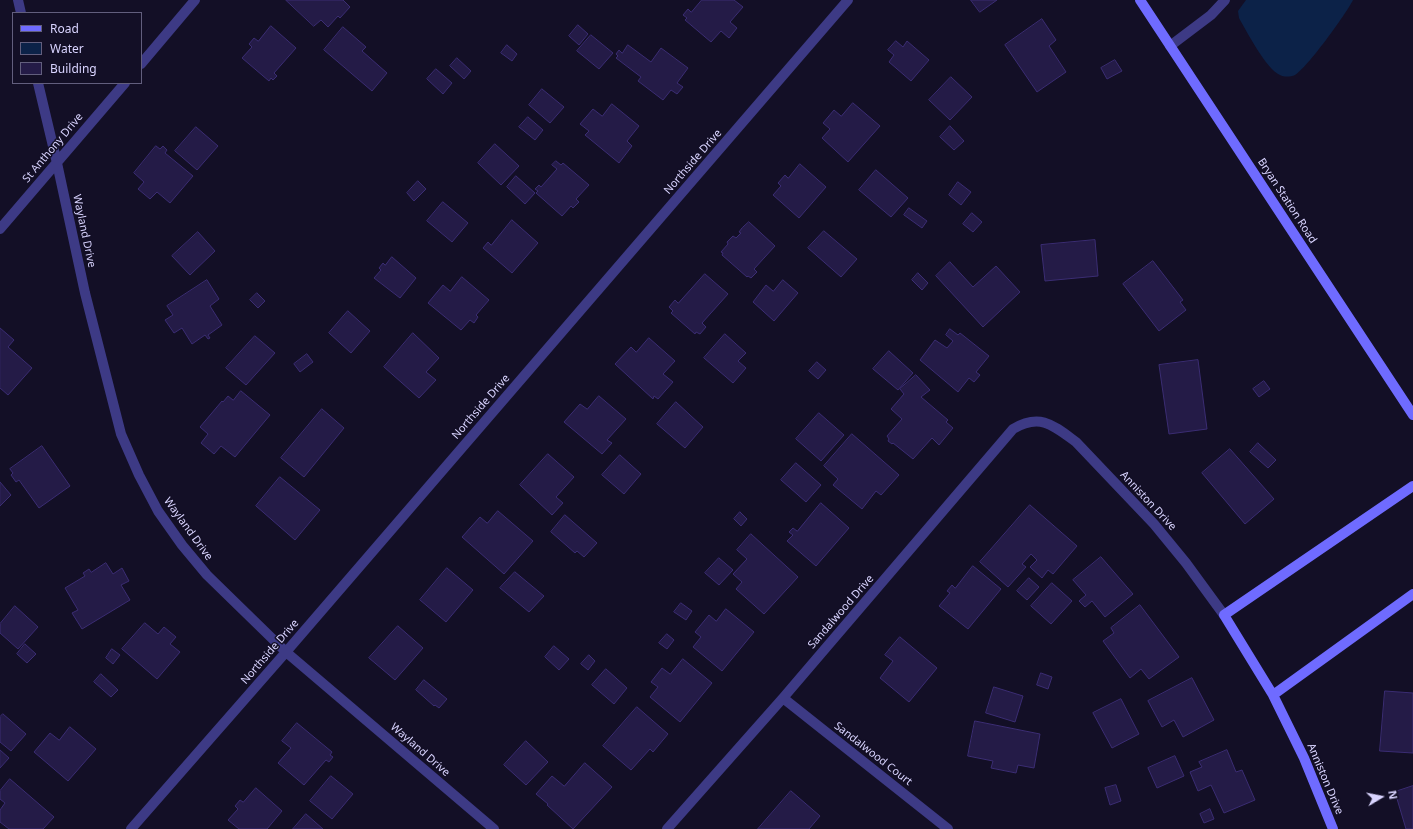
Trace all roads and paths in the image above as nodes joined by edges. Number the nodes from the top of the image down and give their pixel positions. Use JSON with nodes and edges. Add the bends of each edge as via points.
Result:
{"nodes":[{"id":1,"x":18,"y":0,"type":"edge"},
{"id":2,"x":195,"y":0,"type":"edge"},
{"id":3,"x":848,"y":0,"type":"edge"},
{"id":4,"x":1140,"y":0,"type":"edge"},
{"id":5,"x":1225,"y":0,"type":"edge"},
{"id":6,"x":21,"y":12,"type":"edge"},
{"id":7,"x":1170,"y":46,"type":"junction"},
{"id":8,"x":142,"y":63,"type":"edge"},
{"id":9,"x":38,"y":84,"type":"edge"},
{"id":10,"x":124,"y":84,"type":"edge"},
{"id":11,"x":57,"y":163,"type":"junction"},
{"id":12,"x":0,"y":229,"type":"edge"},
{"id":13,"x":1413,"y":415,"type":"edge"},
{"id":14,"x":1039,"y":421,"type":"joint"},
{"id":15,"x":1413,"y":486,"type":"edge"},
{"id":16,"x":1413,"y":594,"type":"edge"},
{"id":17,"x":1224,"y":615,"type":"junction"},
{"id":18,"x":286,"y":652,"type":"junction"},
{"id":19,"x":1273,"y":695,"type":"junction"},
{"id":20,"x":783,"y":698,"type":"junction"},
{"id":21,"x":131,"y":829,"type":"edge"},
{"id":22,"x":494,"y":829,"type":"edge"},
{"id":23,"x":667,"y":829,"type":"edge"},
{"id":24,"x":948,"y":829,"type":"edge"},
{"id":25,"x":1332,"y":829,"type":"edge"}],
"edges":[{"from":1,"to":6,"type":"street"},
{"from":2,"to":8,"type":"street"},
{"from":3,"to":18,"type":"street","name":"Northside Drive"},
{"from":4,"to":7,"type":"street","name":"Bryan Station Road"},
{"from":5,"to":7,"type":"street","via":[[1211,15]]},
{"from":7,"to":13,"type":"street","name":"Bryan Station Road"},
{"from":9,"to":11,"type":"street","name":"Wayland Drive"},
{"from":10,"to":11,"type":"street","name":"St Anthony Drive"},
{"from":11,"to":12,"type":"street","name":"St Anthony Drive"},
{"from":11,"to":18,"type":"street","name":"Wayland Drive","via":[[85,293],[121,434],[139,475],[158,511],[182,545],[207,575]]},
{"from":14,"to":17,"type":"street","name":"Anniston Drive","via":[[1062,431],[1081,448],[1158,529],[1186,562]]},
{"from":14,"to":20,"type":"street","name":"Sandalwood Drive","via":[[1022,424],[1013,430]]},
{"from":15,"to":17,"type":"street"},
{"from":16,"to":19,"type":"street"},
{"from":17,"to":19,"type":"street","name":"Anniston Drive"},
{"from":18,"to":21,"type":"street","name":"Northside Drive"},
{"from":18,"to":22,"type":"street","name":"Wayland Drive"},
{"from":19,"to":25,"type":"street","name":"Anniston Drive","via":[[1304,758]]},
{"from":20,"to":23,"type":"street","name":"Sandalwood Drive"},
{"from":20,"to":24,"type":"street","name":"Sandalwood Court"}]}
